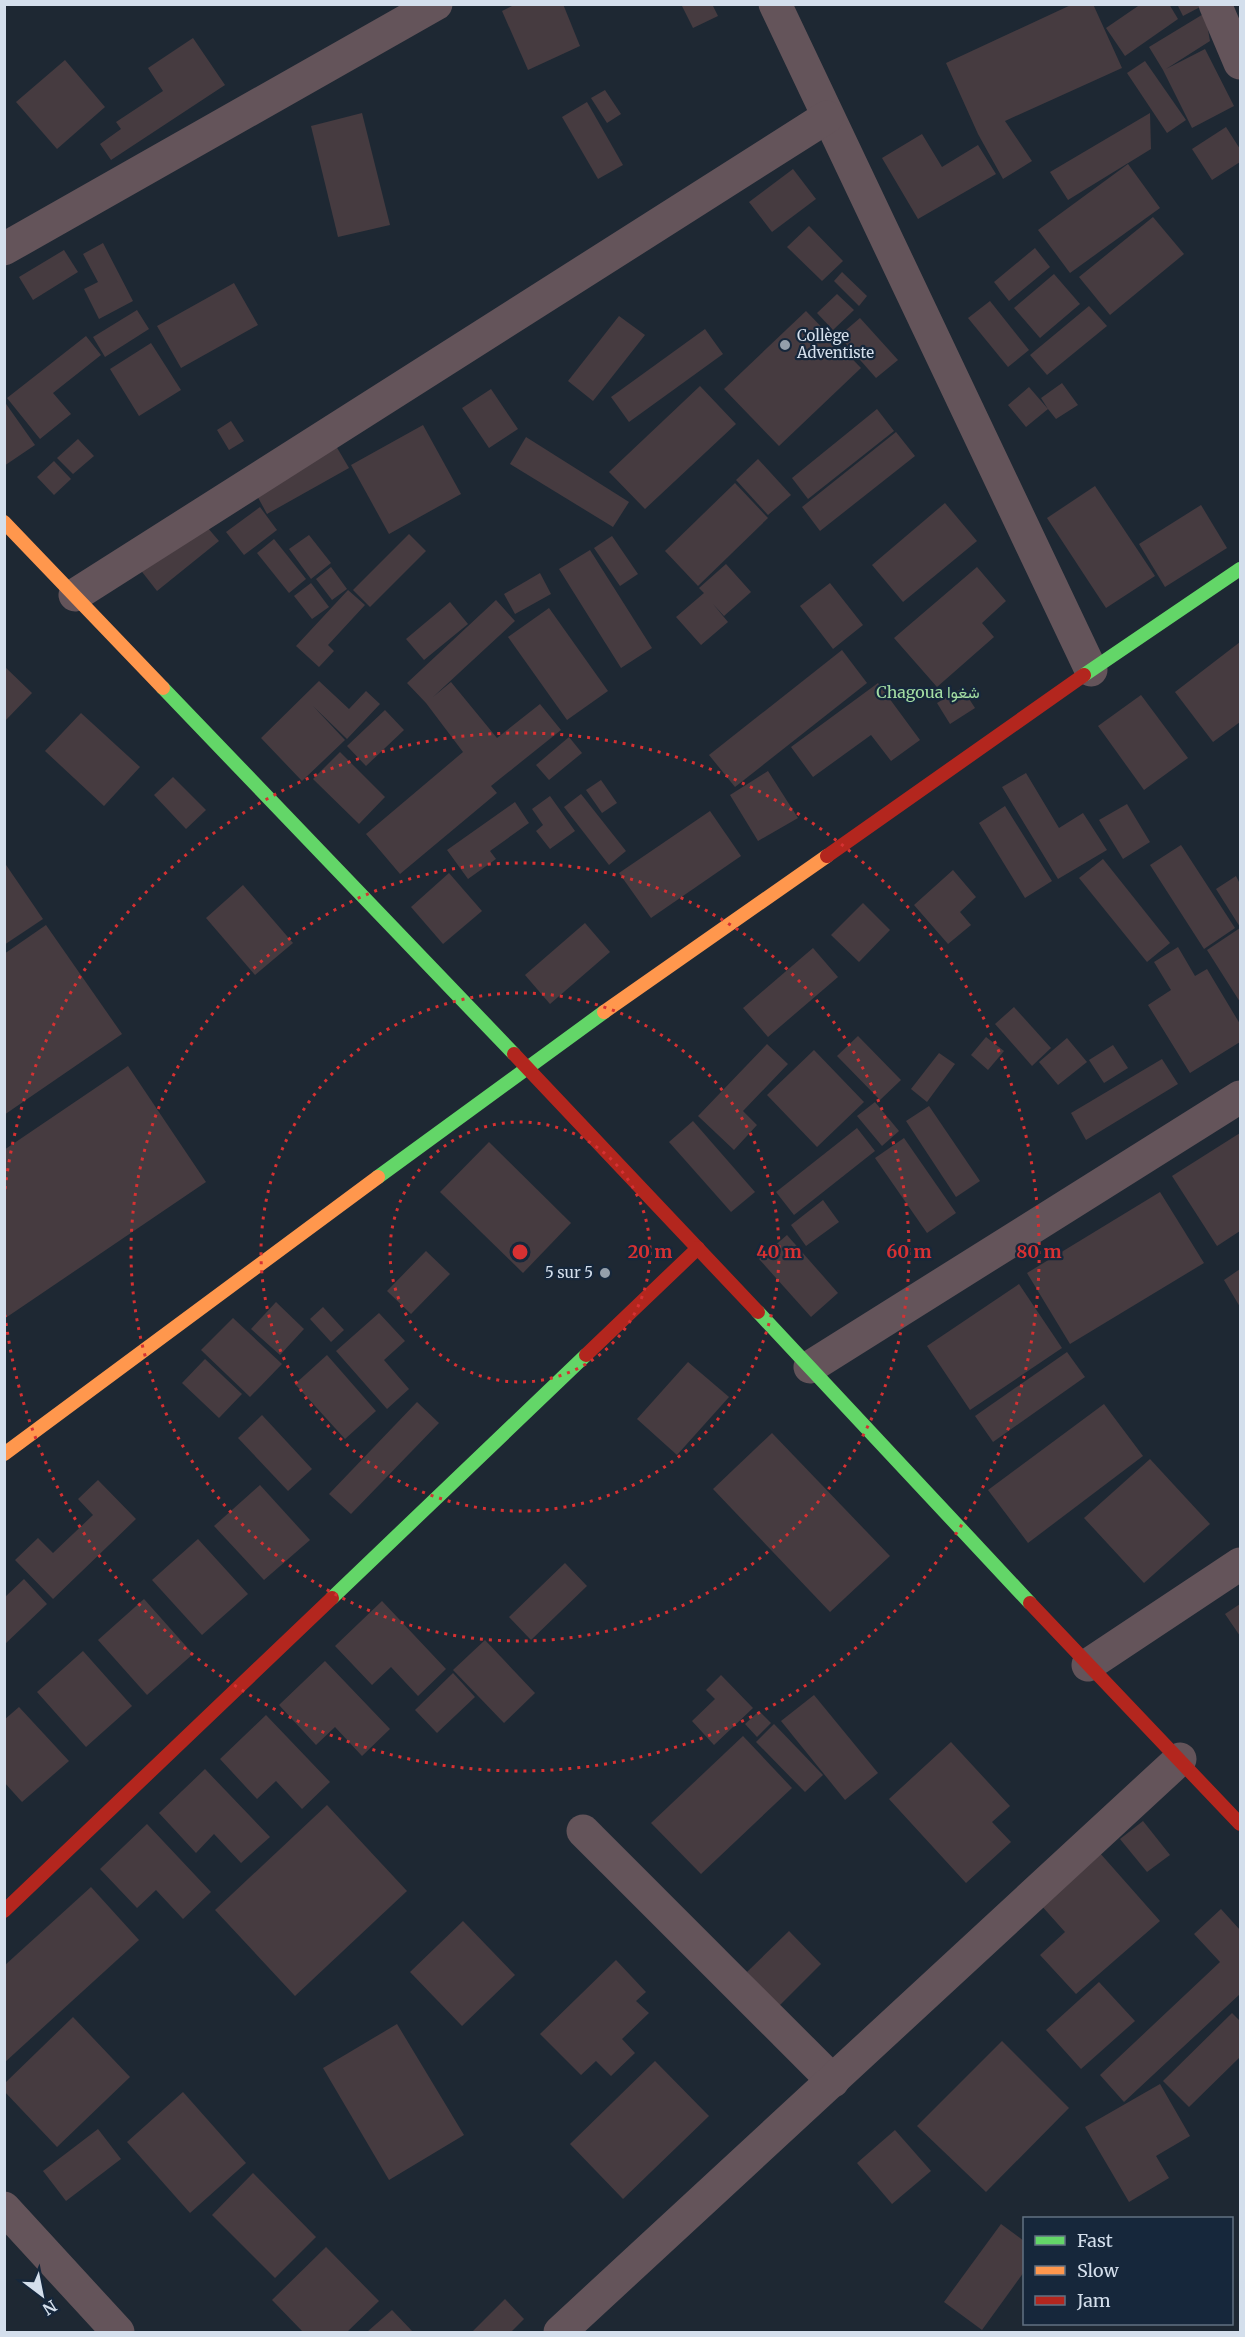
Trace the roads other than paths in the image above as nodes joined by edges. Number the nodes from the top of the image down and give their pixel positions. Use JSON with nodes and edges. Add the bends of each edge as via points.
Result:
{"nodes":[{"id":1,"x":436,"y":4,"type":"edge"},
{"id":2,"x":775,"y":4,"type":"edge"},
{"id":3,"x":1215,"y":4,"type":"edge"},
{"id":4,"x":1240,"y":63,"type":"edge"},
{"id":5,"x":827,"y":117,"type":"junction"},
{"id":6,"x":4,"y":249,"type":"edge"},
{"id":7,"x":4,"y":522,"type":"edge"},
{"id":8,"x":1240,"y":568,"type":"edge"},
{"id":9,"x":75,"y":595,"type":"junction"},
{"id":10,"x":1091,"y":670,"type":"junction"},
{"id":11,"x":526,"y":1067,"type":"junction"},
{"id":12,"x":1240,"y":1097,"type":"edge"},
{"id":13,"x":698,"y":1248,"type":"junction"},
{"id":14,"x":810,"y":1366,"type":"junction"},
{"id":15,"x":4,"y":1454,"type":"edge"},
{"id":16,"x":1240,"y":1564,"type":"edge"},
{"id":17,"x":1088,"y":1665,"type":"junction"},
{"id":18,"x":1179,"y":1759,"type":"junction"},
{"id":19,"x":1240,"y":1824,"type":"edge"},
{"id":20,"x":583,"y":1831,"type":"dead end"},
{"id":21,"x":4,"y":1911,"type":"edge"},
{"id":22,"x":833,"y":2081,"type":"junction"},
{"id":23,"x":4,"y":2208,"type":"edge"},
{"id":24,"x":118,"y":2332,"type":"edge"},
{"id":25,"x":560,"y":2332,"type":"edge"}],
"edges":[{"from":1,"to":6,"type":"street"},
{"from":2,"to":5,"type":"street"},
{"from":3,"to":4,"type":"street"},
{"from":5,"to":9,"type":"street"},
{"from":5,"to":10,"type":"street"},
{"from":7,"to":9,"type":"street"},
{"from":8,"to":10,"type":"street"},
{"from":9,"to":11,"type":"street"},
{"from":10,"to":11,"type":"street"},
{"from":11,"to":13,"type":"street"},
{"from":11,"to":15,"type":"street"},
{"from":12,"to":14,"type":"street"},
{"from":13,"to":14,"type":"street"},
{"from":13,"to":21,"type":"street"},
{"from":14,"to":17,"type":"street"},
{"from":16,"to":17,"type":"street"},
{"from":17,"to":18,"type":"street"},
{"from":18,"to":19,"type":"street"},
{"from":18,"to":22,"type":"street"},
{"from":20,"to":22,"type":"street"},
{"from":22,"to":25,"type":"street"},
{"from":23,"to":24,"type":"street"}]}
